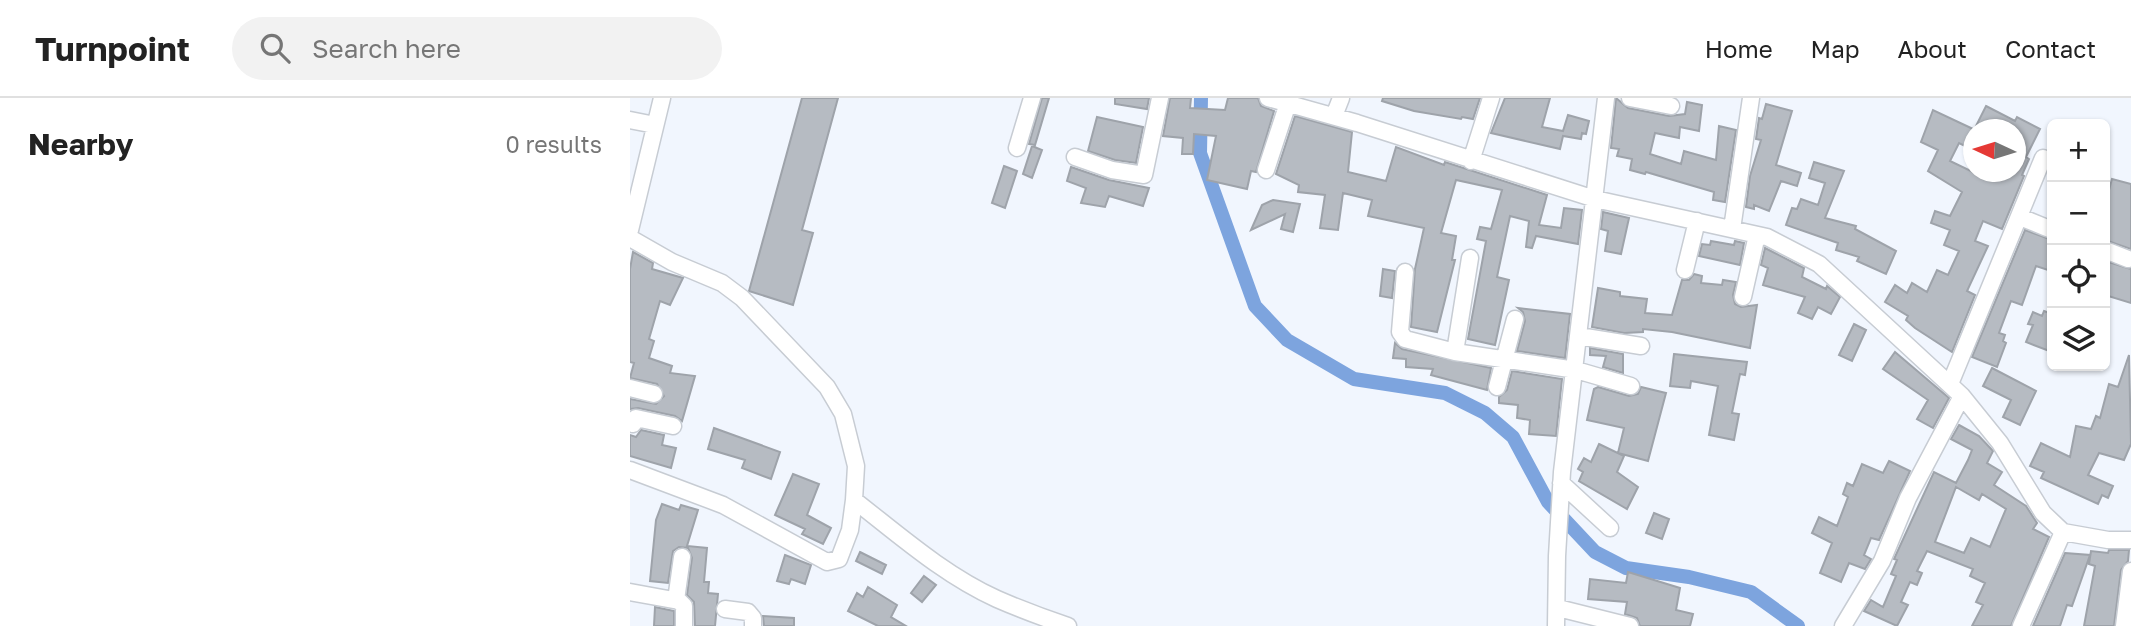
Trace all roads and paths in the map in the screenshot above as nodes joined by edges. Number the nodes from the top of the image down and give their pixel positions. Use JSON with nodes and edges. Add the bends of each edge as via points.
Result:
{"nodes":[{"id":1,"x":662,"y":98,"type":"edge"},
{"id":2,"x":1032,"y":98,"type":"edge"},
{"id":3,"x":1160,"y":98,"type":"edge"},
{"id":4,"x":1341,"y":98,"type":"edge"},
{"id":5,"x":1491,"y":98,"type":"edge"},
{"id":6,"x":1606,"y":98,"type":"edge"},
{"id":7,"x":1630,"y":98,"type":"edge"},
{"id":8,"x":1751,"y":98,"type":"edge"},
{"id":9,"x":1278,"y":100,"type":"edge"},
{"id":10,"x":1671,"y":106,"type":"dead end"},
{"id":11,"x":1334,"y":116,"type":"junction"},
{"id":12,"x":630,"y":120,"type":"edge"},
{"id":13,"x":655,"y":125,"type":"junction"},
{"id":14,"x":1017,"y":148,"type":"dead end"},
{"id":15,"x":1075,"y":157,"type":"dead end"},
{"id":16,"x":2043,"y":158,"type":"dead end"},
{"id":17,"x":1471,"y":160,"type":"junction"},
{"id":18,"x":1266,"y":170,"type":"dead end"},
{"id":19,"x":1595,"y":199,"type":"junction"},
{"id":20,"x":2020,"y":218,"type":"junction"},
{"id":21,"x":1697,"y":221,"type":"junction"},
{"id":22,"x":2047,"y":228,"type":"edge"},
{"id":23,"x":1732,"y":229,"type":"junction"},
{"id":24,"x":630,"y":230,"type":"edge"},
{"id":25,"x":1757,"y":235,"type":"junction"},
{"id":26,"x":630,"y":237,"type":"edge"},
{"id":27,"x":2110,"y":252,"type":"edge"},
{"id":28,"x":1470,"y":258,"type":"dead end"},
{"id":29,"x":2128,"y":259,"type":"dead end"},
{"id":30,"x":1685,"y":270,"type":"dead end"},
{"id":31,"x":1405,"y":272,"type":"dead end"},
{"id":32,"x":1743,"y":297,"type":"dead end"},
{"id":33,"x":1515,"y":319,"type":"dead end"},
{"id":34,"x":1579,"y":336,"type":"junction"},
{"id":35,"x":1641,"y":346,"type":"dead end"},
{"id":36,"x":1455,"y":352,"type":"junction"},
{"id":37,"x":1506,"y":361,"type":"junction"},
{"id":38,"x":1576,"y":370,"type":"junction"},
{"id":39,"x":1950,"y":384,"type":"junction"},
{"id":40,"x":1631,"y":386,"type":"dead end"},
{"id":41,"x":1497,"y":387,"type":"dead end"},
{"id":42,"x":630,"y":388,"type":"edge"},
{"id":43,"x":654,"y":394,"type":"dead end"},
{"id":44,"x":1962,"y":396,"type":"junction"},
{"id":45,"x":630,"y":422,"type":"edge"},
{"id":46,"x":673,"y":426,"type":"dead end"},
{"id":47,"x":630,"y":470,"type":"edge"},
{"id":48,"x":1561,"y":483,"type":"junction"},
{"id":49,"x":854,"y":500,"type":"junction"},
{"id":50,"x":1610,"y":528,"type":"dead end"},
{"id":51,"x":2063,"y":532,"type":"junction"},
{"id":52,"x":2131,"y":540,"type":"edge"},
{"id":53,"x":681,"y":557,"type":"dead end"},
{"id":54,"x":2131,"y":571,"type":"edge"},
{"id":55,"x":630,"y":592,"type":"edge"},
{"id":56,"x":676,"y":600,"type":"junction"},
{"id":57,"x":1558,"y":608,"type":"junction"},
{"id":58,"x":725,"y":609,"type":"dead end"},
{"id":59,"x":684,"y":626,"type":"edge"},
{"id":60,"x":753,"y":626,"type":"edge"},
{"id":61,"x":1068,"y":626,"type":"edge"},
{"id":62,"x":1556,"y":626,"type":"edge"},
{"id":63,"x":1630,"y":626,"type":"edge"},
{"id":64,"x":1843,"y":626,"type":"edge"},
{"id":65,"x":2021,"y":626,"type":"edge"},
{"id":66,"x":2124,"y":626,"type":"edge"}],
"edges":[{"from":1,"to":13,"type":"street"},
{"from":2,"to":14,"type":"street"},
{"from":3,"to":15,"type":"street","via":[[1144,175]]},
{"from":4,"to":11,"type":"street"},
{"from":5,"to":17,"type":"street"},
{"from":6,"to":19,"type":"street"},
{"from":7,"to":10,"type":"street"},
{"from":8,"to":23,"type":"street"},
{"from":9,"to":11,"type":"street"},
{"from":9,"to":18,"type":"street"},
{"from":11,"to":17,"type":"street"},
{"from":12,"to":13,"type":"street"},
{"from":13,"to":24,"type":"street"},
{"from":16,"to":20,"type":"street"},
{"from":17,"to":19,"type":"street"},
{"from":19,"to":21,"type":"street"},
{"from":19,"to":34,"type":"street"},
{"from":20,"to":22,"type":"street"},
{"from":20,"to":39,"type":"street"},
{"from":21,"to":23,"type":"street"},
{"from":21,"to":30,"type":"street"},
{"from":23,"to":25,"type":"street"},
{"from":25,"to":32,"type":"street"},
{"from":25,"to":39,"type":"street","via":[[1819,264]]},
{"from":26,"to":49,"type":"street","via":[[672,262],[722,283],[742,298],[828,387],[843,414],[856,466]]},
{"from":27,"to":29,"type":"street"},
{"from":28,"to":36,"type":"street"},
{"from":31,"to":36,"type":"street","via":[[1400,335]]},
{"from":33,"to":37,"type":"street"},
{"from":34,"to":35,"type":"street"},
{"from":34,"to":38,"type":"street"},
{"from":36,"to":37,"type":"street"},
{"from":37,"to":38,"type":"street"},
{"from":37,"to":41,"type":"street"},
{"from":38,"to":40,"type":"street"},
{"from":38,"to":48,"type":"street"},
{"from":39,"to":44,"type":"street"},
{"from":42,"to":43,"type":"street"},
{"from":44,"to":51,"type":"street","via":[[2000,443],[2043,513]]},
{"from":44,"to":64,"type":"street","via":[[1908,498],[1882,561]]},
{"from":45,"to":46,"type":"street","via":[[636,418]]},
{"from":47,"to":49,"type":"street","via":[[723,505],[827,562],[839,559],[850,530]]},
{"from":48,"to":50,"type":"street"},
{"from":48,"to":57,"type":"street"},
{"from":49,"to":61,"type":"street","via":[[969,584]]},
{"from":51,"to":52,"type":"street"},
{"from":51,"to":65,"type":"street"},
{"from":53,"to":56,"type":"street"},
{"from":54,"to":66,"type":"street"},
{"from":55,"to":56,"type":"street"},
{"from":56,"to":59,"type":"street","via":[[684,606]]},
{"from":57,"to":62,"type":"street"},
{"from":57,"to":63,"type":"street"},
{"from":58,"to":60,"type":"street","via":[[748,612]]}]}
